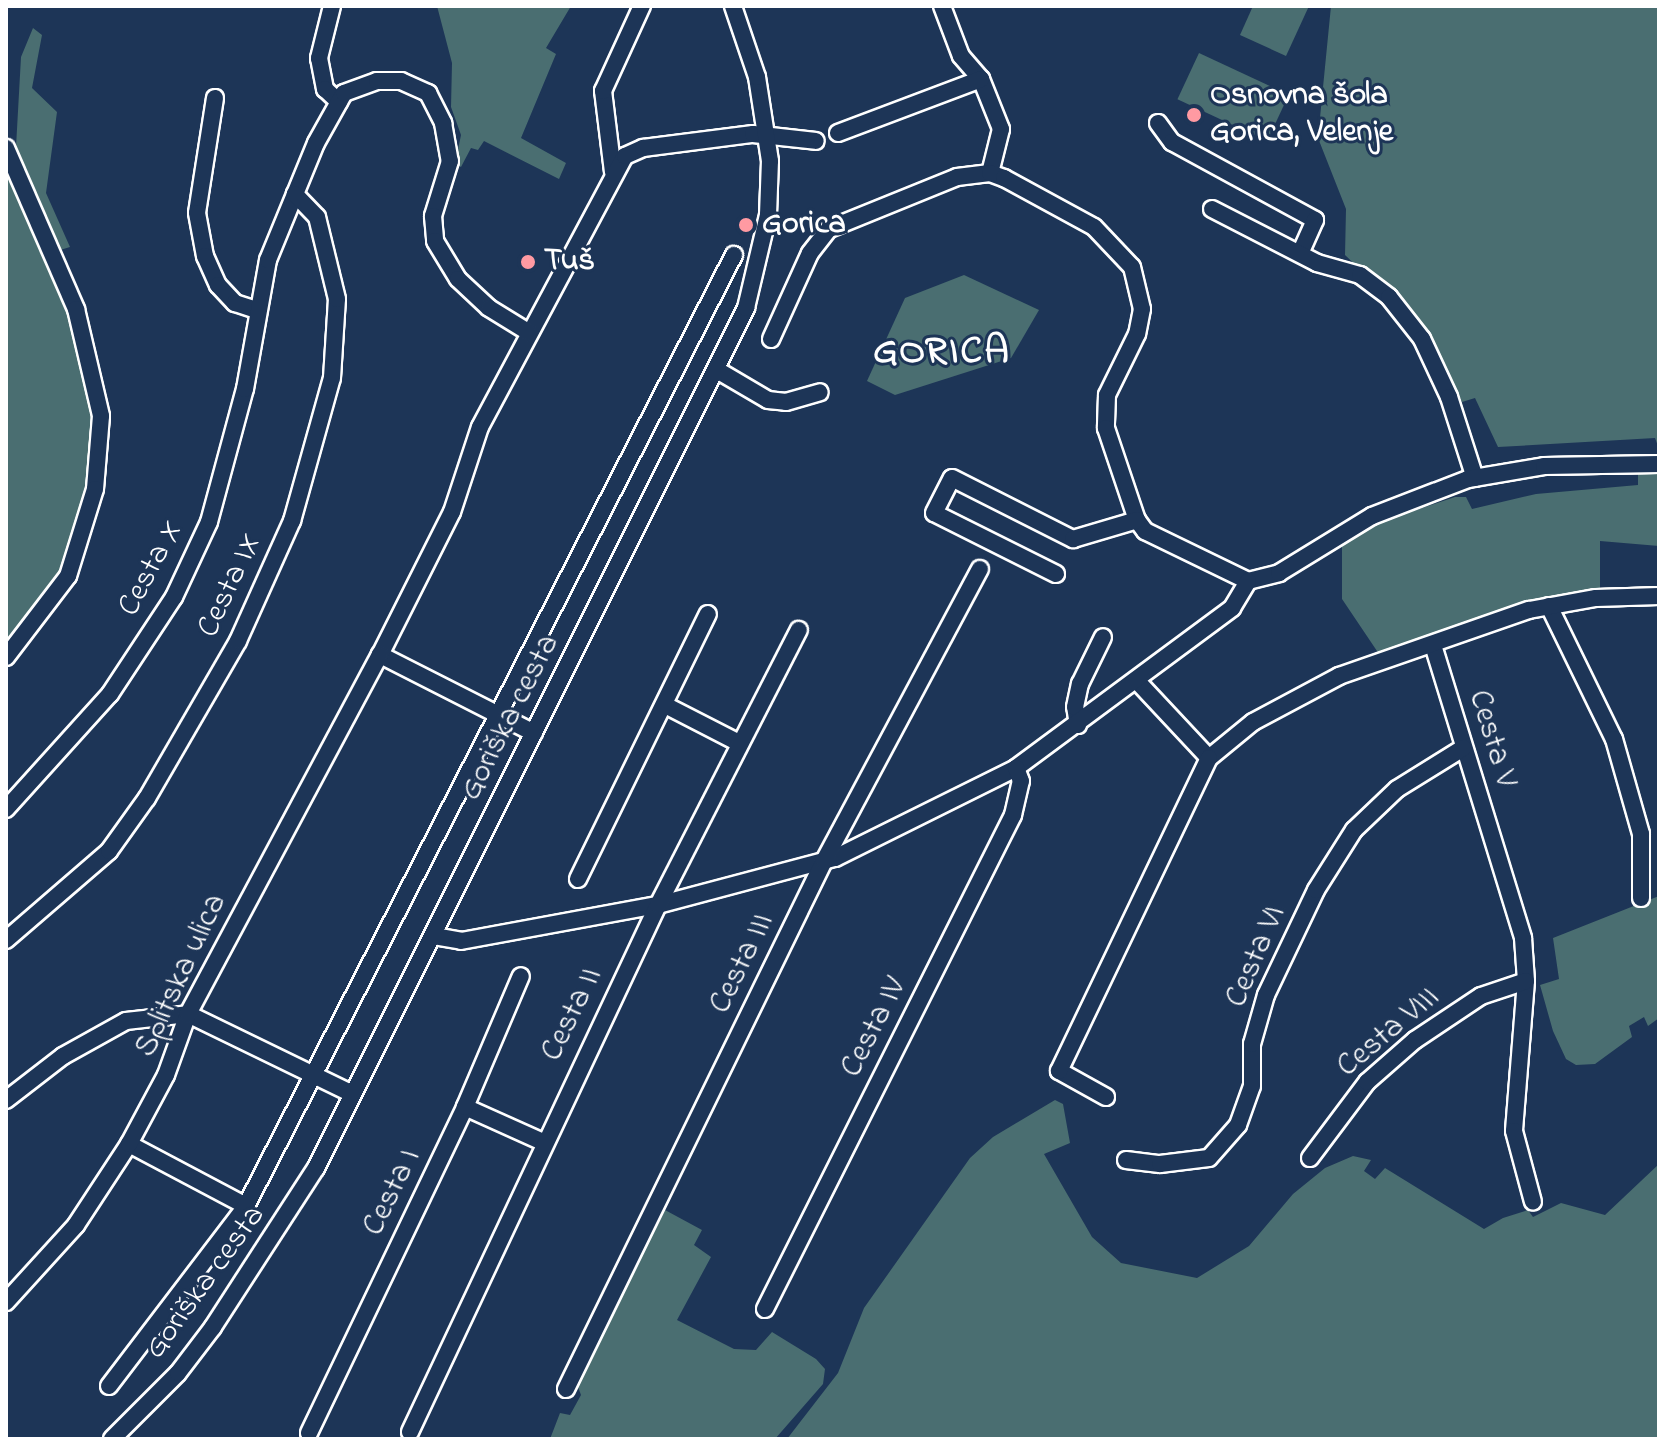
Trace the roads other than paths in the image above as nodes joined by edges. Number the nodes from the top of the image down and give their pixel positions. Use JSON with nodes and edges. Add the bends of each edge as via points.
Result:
{"nodes":[{"id":1,"x":332,"y":6,"type":"edge"},
{"id":2,"x":642,"y":6,"type":"edge"},
{"id":3,"x":733,"y":6,"type":"edge"},
{"id":4,"x":942,"y":6,"type":"edge"},
{"id":5,"x":981,"y":79,"type":"junction"},
{"id":6,"x":215,"y":98,"type":"dead end"},
{"id":7,"x":339,"y":102,"type":"junction"},
{"id":8,"x":1158,"y":123,"type":"dead end"},
{"id":9,"x":838,"y":133,"type":"dead end"},
{"id":10,"x":768,"y":135,"type":"junction"},
{"id":11,"x":816,"y":141,"type":"dead end"},
{"id":12,"x":6,"y":148,"type":"edge"},
{"id":13,"x":613,"y":172,"type":"junction"},
{"id":14,"x":990,"y":173,"type":"junction"},
{"id":15,"x":295,"y":194,"type":"junction"},
{"id":16,"x":1212,"y":209,"type":"dead end"},
{"id":17,"x":1301,"y":251,"type":"junction"},
{"id":18,"x":734,"y":255,"type":"dead end"},
{"id":19,"x":257,"y":310,"type":"junction"},
{"id":20,"x":528,"y":332,"type":"junction"},
{"id":21,"x":771,"y":339,"type":"dead end"},
{"id":22,"x":717,"y":370,"type":"junction"},
{"id":23,"x":820,"y":392,"type":"dead end"},
{"id":24,"x":1659,"y":464,"type":"edge"},
{"id":25,"x":1475,"y":478,"type":"junction"},
{"id":26,"x":1137,"y":520,"type":"junction"},
{"id":27,"x":980,"y":569,"type":"dead end"},
{"id":28,"x":1056,"y":574,"type":"dead end"},
{"id":29,"x":1248,"y":581,"type":"junction"},
{"id":30,"x":1659,"y":596,"type":"edge"},
{"id":31,"x":1549,"y":606,"type":"junction"},
{"id":32,"x":708,"y":614,"type":"dead end"},
{"id":33,"x":799,"y":630,"type":"dead end"},
{"id":34,"x":1103,"y":637,"type":"dead end"},
{"id":35,"x":1433,"y":645,"type":"junction"},
{"id":36,"x":380,"y":655,"type":"junction"},
{"id":37,"x":6,"y":657,"type":"edge"},
{"id":38,"x":1137,"y":681,"type":"junction"},
{"id":39,"x":665,"y":705,"type":"junction"},
{"id":40,"x":499,"y":714,"type":"junction"},
{"id":41,"x":1078,"y":725,"type":"junction"},
{"id":42,"x":534,"y":733,"type":"junction"},
{"id":43,"x":739,"y":743,"type":"junction"},
{"id":44,"x":1463,"y":748,"type":"junction"},
{"id":45,"x":1209,"y":758,"type":"junction"},
{"id":46,"x":1016,"y":768,"type":"junction"},
{"id":47,"x":6,"y":809,"type":"edge"},
{"id":48,"x":824,"y":861,"type":"junction"},
{"id":49,"x":578,"y":879,"type":"dead end"},
{"id":50,"x":1641,"y":898,"type":"dead end"},
{"id":51,"x":658,"y":905,"type":"junction"},
{"id":52,"x":434,"y":936,"type":"junction"},
{"id":53,"x":6,"y":940,"type":"edge"},
{"id":54,"x":521,"y":976,"type":"dead end"},
{"id":55,"x":1526,"y":981,"type":"junction"},
{"id":56,"x":188,"y":1014,"type":"junction"},
{"id":57,"x":317,"y":1073,"type":"junction"},
{"id":58,"x":353,"y":1094,"type":"junction"},
{"id":59,"x":1106,"y":1097,"type":"dead end"},
{"id":60,"x":6,"y":1100,"type":"edge"},
{"id":61,"x":465,"y":1107,"type":"junction"},
{"id":62,"x":543,"y":1142,"type":"junction"},
{"id":63,"x":129,"y":1144,"type":"junction"},
{"id":64,"x":1310,"y":1158,"type":"dead end"},
{"id":65,"x":1126,"y":1160,"type":"dead end"},
{"id":66,"x":1533,"y":1202,"type":"dead end"},
{"id":67,"x":246,"y":1206,"type":"junction"},
{"id":68,"x":6,"y":1302,"type":"edge"},
{"id":69,"x":765,"y":1309,"type":"dead end"},
{"id":70,"x":109,"y":1386,"type":"dead end"},
{"id":71,"x":566,"y":1389,"type":"dead end"},
{"id":72,"x":410,"y":1432,"type":"dead end"},
{"id":73,"x":309,"y":1433,"type":"dead end"},
{"id":74,"x":112,"y":1439,"type":"edge"}],
"edges":[{"from":1,"to":7,"type":"street","via":[[319,58],[325,89]]},
{"from":2,"to":13,"type":"street","via":[[603,91]]},
{"from":3,"to":10,"type":"street","name":"Goriška cesta","via":[[757,77]]},
{"from":4,"to":5,"type":"street","via":[[961,56]]},
{"from":5,"to":9,"type":"street"},
{"from":5,"to":14,"type":"street","via":[[1001,129]]},
{"from":6,"to":19,"type":"street","via":[[197,213],[205,256],[218,285],[235,303]]},
{"from":7,"to":15,"type":"street","name":"Cesta X"},
{"from":7,"to":20,"type":"street","via":[[344,93],[377,81],[401,81],[428,93],[443,123],[450,161],[433,216],[435,241],[458,279],[489,308]]},
{"from":8,"to":17,"type":"street","via":[[1172,142],[1315,220]]},
{"from":10,"to":11,"type":"street"},
{"from":10,"to":13,"type":"street","via":[[643,148],[625,156]]},
{"from":10,"to":22,"type":"street","name":"Goriška cesta","via":[[768,215],[758,271]]},
{"from":12,"to":37,"type":"street","via":[[76,309],[101,416],[99,468],[68,576]]},
{"from":13,"to":20,"type":"street","name":"Splitska ulica"},
{"from":14,"to":21,"type":"street","via":[[957,177],[829,229],[810,253]]},
{"from":14,"to":26,"type":"street","via":[[1094,227],[1132,267],[1141,292],[1137,334],[1107,395],[1106,428]]},
{"from":15,"to":19,"type":"street","name":"Cesta X","via":[[268,260]]},
{"from":15,"to":53,"type":"street","name":"Cesta IX","via":[[317,217],[337,299],[332,378],[292,521],[238,641],[147,798],[109,851]]},
{"from":16,"to":17,"type":"street"},
{"from":17,"to":25,"type":"street","via":[[1317,263],[1360,275],[1389,297],[1422,339],[1449,397]]},
{"from":18,"to":40,"type":"street"},
{"from":19,"to":47,"type":"street","name":"Cesta X","via":[[245,389],[209,522],[174,597],[110,694]]},
{"from":20,"to":36,"type":"street","name":"Splitska ulica","via":[[480,427],[452,512]]},
{"from":22,"to":23,"type":"street","via":[[768,400],[786,402]]},
{"from":22,"to":42,"type":"street","name":"Goriška cesta"},
{"from":24,"to":25,"type":"street","via":[[1544,466]]},
{"from":25,"to":29,"type":"street","via":[[1372,516],[1279,573]]},
{"from":26,"to":28,"type":"street","via":[[1073,539],[952,478],[934,513]]},
{"from":26,"to":29,"type":"street","via":[[1145,531]]},
{"from":27,"to":48,"type":"street","name":"Cesta III"},
{"from":29,"to":38,"type":"street","via":[[1232,608]]},
{"from":30,"to":31,"type":"street"},
{"from":31,"to":35,"type":"street"},
{"from":31,"to":50,"type":"street","via":[[1614,739],[1641,834]]},
{"from":32,"to":39,"type":"street"},
{"from":33,"to":43,"type":"street","name":"Cesta II"},
{"from":34,"to":41,"type":"street","via":[[1080,684]]},
{"from":35,"to":44,"type":"street","name":"Cesta V"},
{"from":35,"to":45,"type":"street","via":[[1311,689],[1253,722]]},
{"from":36,"to":40,"type":"street"},
{"from":36,"to":56,"type":"street","name":"Splitska ulica"},
{"from":38,"to":41,"type":"street"},
{"from":38,"to":45,"type":"street"},
{"from":39,"to":43,"type":"street"},
{"from":39,"to":49,"type":"street"},
{"from":40,"to":42,"type":"street"},
{"from":40,"to":57,"type":"street"},
{"from":41,"to":46,"type":"street"},
{"from":42,"to":52,"type":"street","name":"Goriška cesta"},
{"from":43,"to":51,"type":"street","name":"Cesta II"},
{"from":44,"to":55,"type":"street","name":"Cesta V","via":[[1523,938]]},
{"from":44,"to":65,"type":"street","name":"Cesta VI","via":[[1397,789],[1354,830],[1316,890],[1266,995],[1252,1044],[1252,1086],[1238,1125],[1209,1158],[1160,1164]]},
{"from":45,"to":59,"type":"street","via":[[1059,1071]]},
{"from":46,"to":48,"type":"street"},
{"from":46,"to":69,"type":"street","name":"Cesta IV","via":[[1021,781],[1013,815]]},
{"from":48,"to":51,"type":"street"},
{"from":48,"to":71,"type":"street","name":"Cesta III"},
{"from":51,"to":52,"type":"street","via":[[461,941]]},
{"from":51,"to":62,"type":"street","name":"Cesta II"},
{"from":52,"to":58,"type":"street","name":"Goriška cesta"},
{"from":54,"to":61,"type":"street","name":"Cesta I"},
{"from":55,"to":64,"type":"street","name":"Cesta VIII","via":[[1481,996],[1415,1040],[1367,1082]]},
{"from":55,"to":66,"type":"street","name":"Cesta V","via":[[1514,1131]]},
{"from":56,"to":57,"type":"street"},
{"from":56,"to":60,"type":"street","via":[[126,1021],[63,1056],[16,1098]]},
{"from":56,"to":63,"type":"street","name":"Splitska ulica","via":[[166,1075]]},
{"from":57,"to":58,"type":"street"},
{"from":57,"to":67,"type":"street"},
{"from":58,"to":74,"type":"street","name":"Goriška cesta","via":[[316,1168],[248,1279],[147,1405]]},
{"from":61,"to":62,"type":"street"},
{"from":61,"to":73,"type":"street","name":"Cesta I"},
{"from":62,"to":72,"type":"street","name":"Cesta II"},
{"from":63,"to":67,"type":"street"},
{"from":63,"to":68,"type":"street","name":"Splitska ulica","via":[[76,1225]]},
{"from":67,"to":70,"type":"street"}]}
